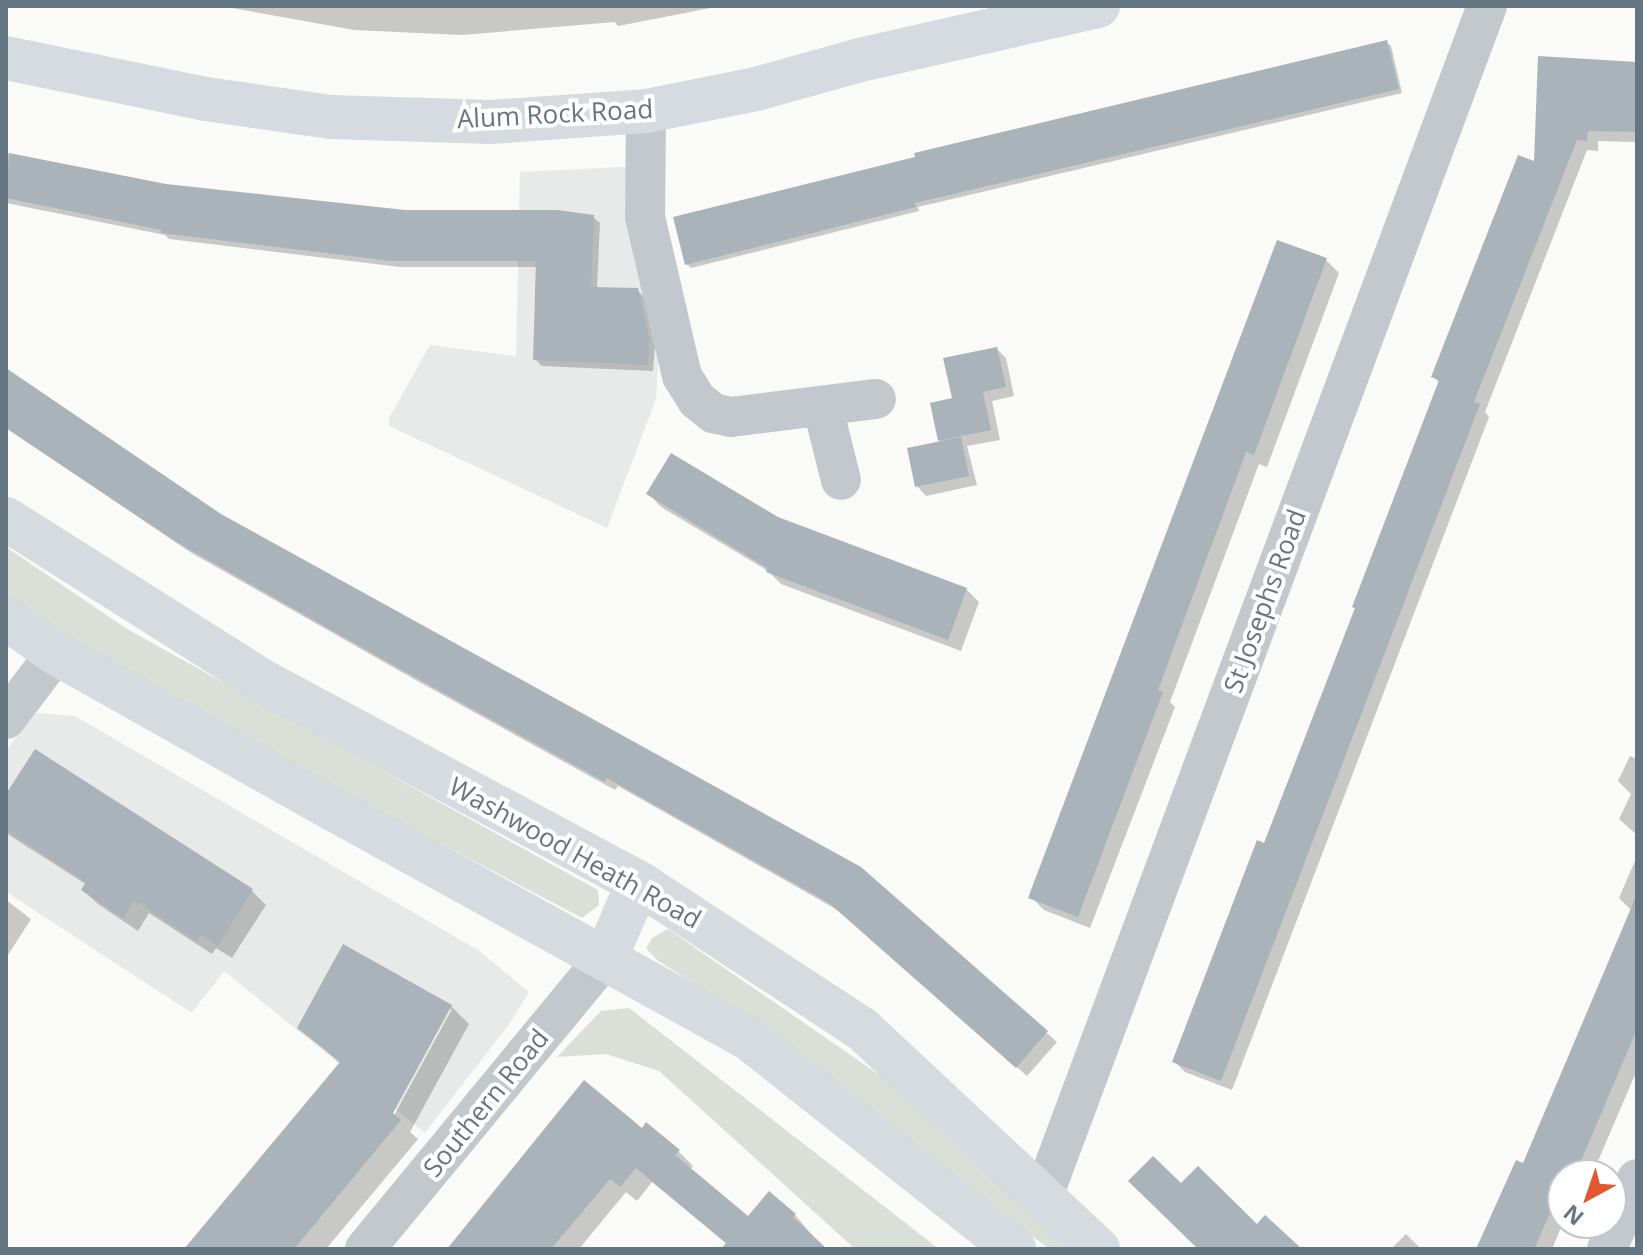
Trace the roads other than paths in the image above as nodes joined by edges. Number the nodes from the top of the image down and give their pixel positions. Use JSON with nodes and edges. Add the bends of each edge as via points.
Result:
{"nodes":[{"id":1,"x":1098,"y":6,"type":"edge"},
{"id":2,"x":1487,"y":6,"type":"edge"},
{"id":3,"x":6,"y":58,"type":"edge"},
{"id":4,"x":646,"y":111,"type":"junction"},
{"id":5,"x":876,"y":399,"type":"dead end"},
{"id":6,"x":823,"y":408,"type":"junction"},
{"id":7,"x":841,"y":480,"type":"dead end"},
{"id":8,"x":6,"y":519,"type":"edge"},
{"id":9,"x":6,"y":618,"type":"edge"},
{"id":10,"x":56,"y":653,"type":"junction"},
{"id":11,"x":6,"y":719,"type":"edge"},
{"id":12,"x":638,"y":883,"type":"junction"},
{"id":13,"x":606,"y":957,"type":"junction"},
{"id":14,"x":1637,"y":1179,"type":"edge"},
{"id":15,"x":1043,"y":1196,"type":"junction"},
{"id":16,"x":365,"y":1249,"type":"edge"},
{"id":17,"x":1014,"y":1249,"type":"edge"},
{"id":18,"x":1098,"y":1249,"type":"edge"},
{"id":19,"x":1607,"y":1249,"type":"edge"}],
"edges":[{"from":1,"to":4,"type":"main road","name":"Alum Rock Road"},
{"from":2,"to":15,"type":"street","name":"St Josephs Road"},
{"from":3,"to":4,"type":"main road","name":"Alum Rock Road","via":[[206,99],[331,117],[490,122]]},
{"from":4,"to":6,"type":"street","via":[[645,217],[682,376],[713,413],[731,417]]},
{"from":5,"to":6,"type":"street"},
{"from":6,"to":7,"type":"street"},
{"from":8,"to":12,"type":"main road","name":"Washwood Heath Road","via":[[264,682]]},
{"from":9,"to":10,"type":"main road"},
{"from":10,"to":11,"type":"street"},
{"from":10,"to":13,"type":"main road"},
{"from":12,"to":13,"type":"main road"},
{"from":12,"to":15,"type":"main road","name":"Washwood Heath Road","via":[[862,1029]]},
{"from":13,"to":16,"type":"street","name":"Southern Road"},
{"from":13,"to":17,"type":"main road","via":[[747,1037]]},
{"from":14,"to":19,"type":"street"},
{"from":15,"to":18,"type":"main road","name":"Washwood Heath Road"}]}
